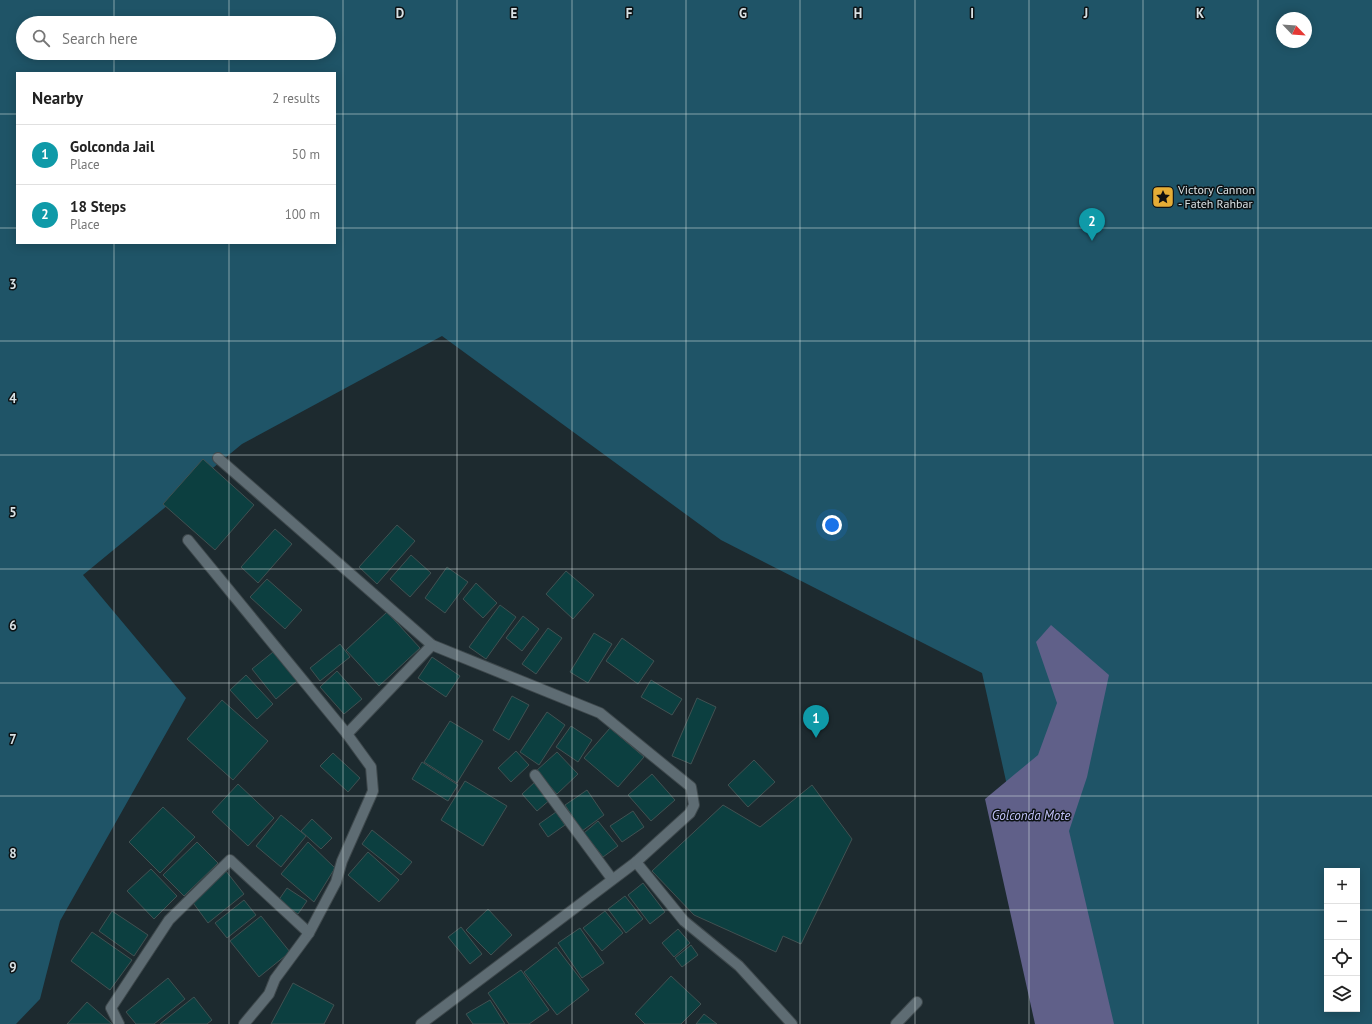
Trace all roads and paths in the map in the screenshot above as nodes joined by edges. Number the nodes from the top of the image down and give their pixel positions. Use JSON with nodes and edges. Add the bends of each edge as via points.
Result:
{"nodes":[{"id":1,"x":218,"y":458,"type":"dead end"},
{"id":2,"x":188,"y":540,"type":"dead end"},
{"id":3,"x":432,"y":645,"type":"junction"},
{"id":4,"x":347,"y":734,"type":"junction"},
{"id":5,"x":534,"y":775,"type":"dead end"},
{"id":6,"x":636,"y":862,"type":"junction"},
{"id":7,"x":612,"y":879,"type":"junction"},
{"id":8,"x":309,"y":933,"type":"junction"},
{"id":9,"x":917,"y":1002,"type":"dead end"},
{"id":10,"x":119,"y":1024,"type":"edge"},
{"id":11,"x":244,"y":1024,"type":"edge"},
{"id":12,"x":422,"y":1024,"type":"edge"},
{"id":13,"x":792,"y":1024,"type":"edge"},
{"id":14,"x":896,"y":1024,"type":"edge"}],
"edges":[{"from":1,"to":3,"type":"street"},
{"from":2,"to":4,"type":"street"},
{"from":3,"to":4,"type":"street"},
{"from":3,"to":6,"type":"street","via":[[600,714],[691,787],[694,805],[690,813]]},
{"from":4,"to":8,"type":"street","via":[[371,767],[373,792],[342,861],[336,882]]},
{"from":5,"to":7,"type":"street"},
{"from":6,"to":7,"type":"street"},
{"from":6,"to":13,"type":"street","via":[[684,921],[739,966]]},
{"from":7,"to":12,"type":"street"},
{"from":8,"to":10,"type":"street","via":[[230,860],[169,920],[111,1008]]},
{"from":8,"to":11,"type":"street","via":[[275,979],[269,994]]},
{"from":9,"to":14,"type":"street"}]}
